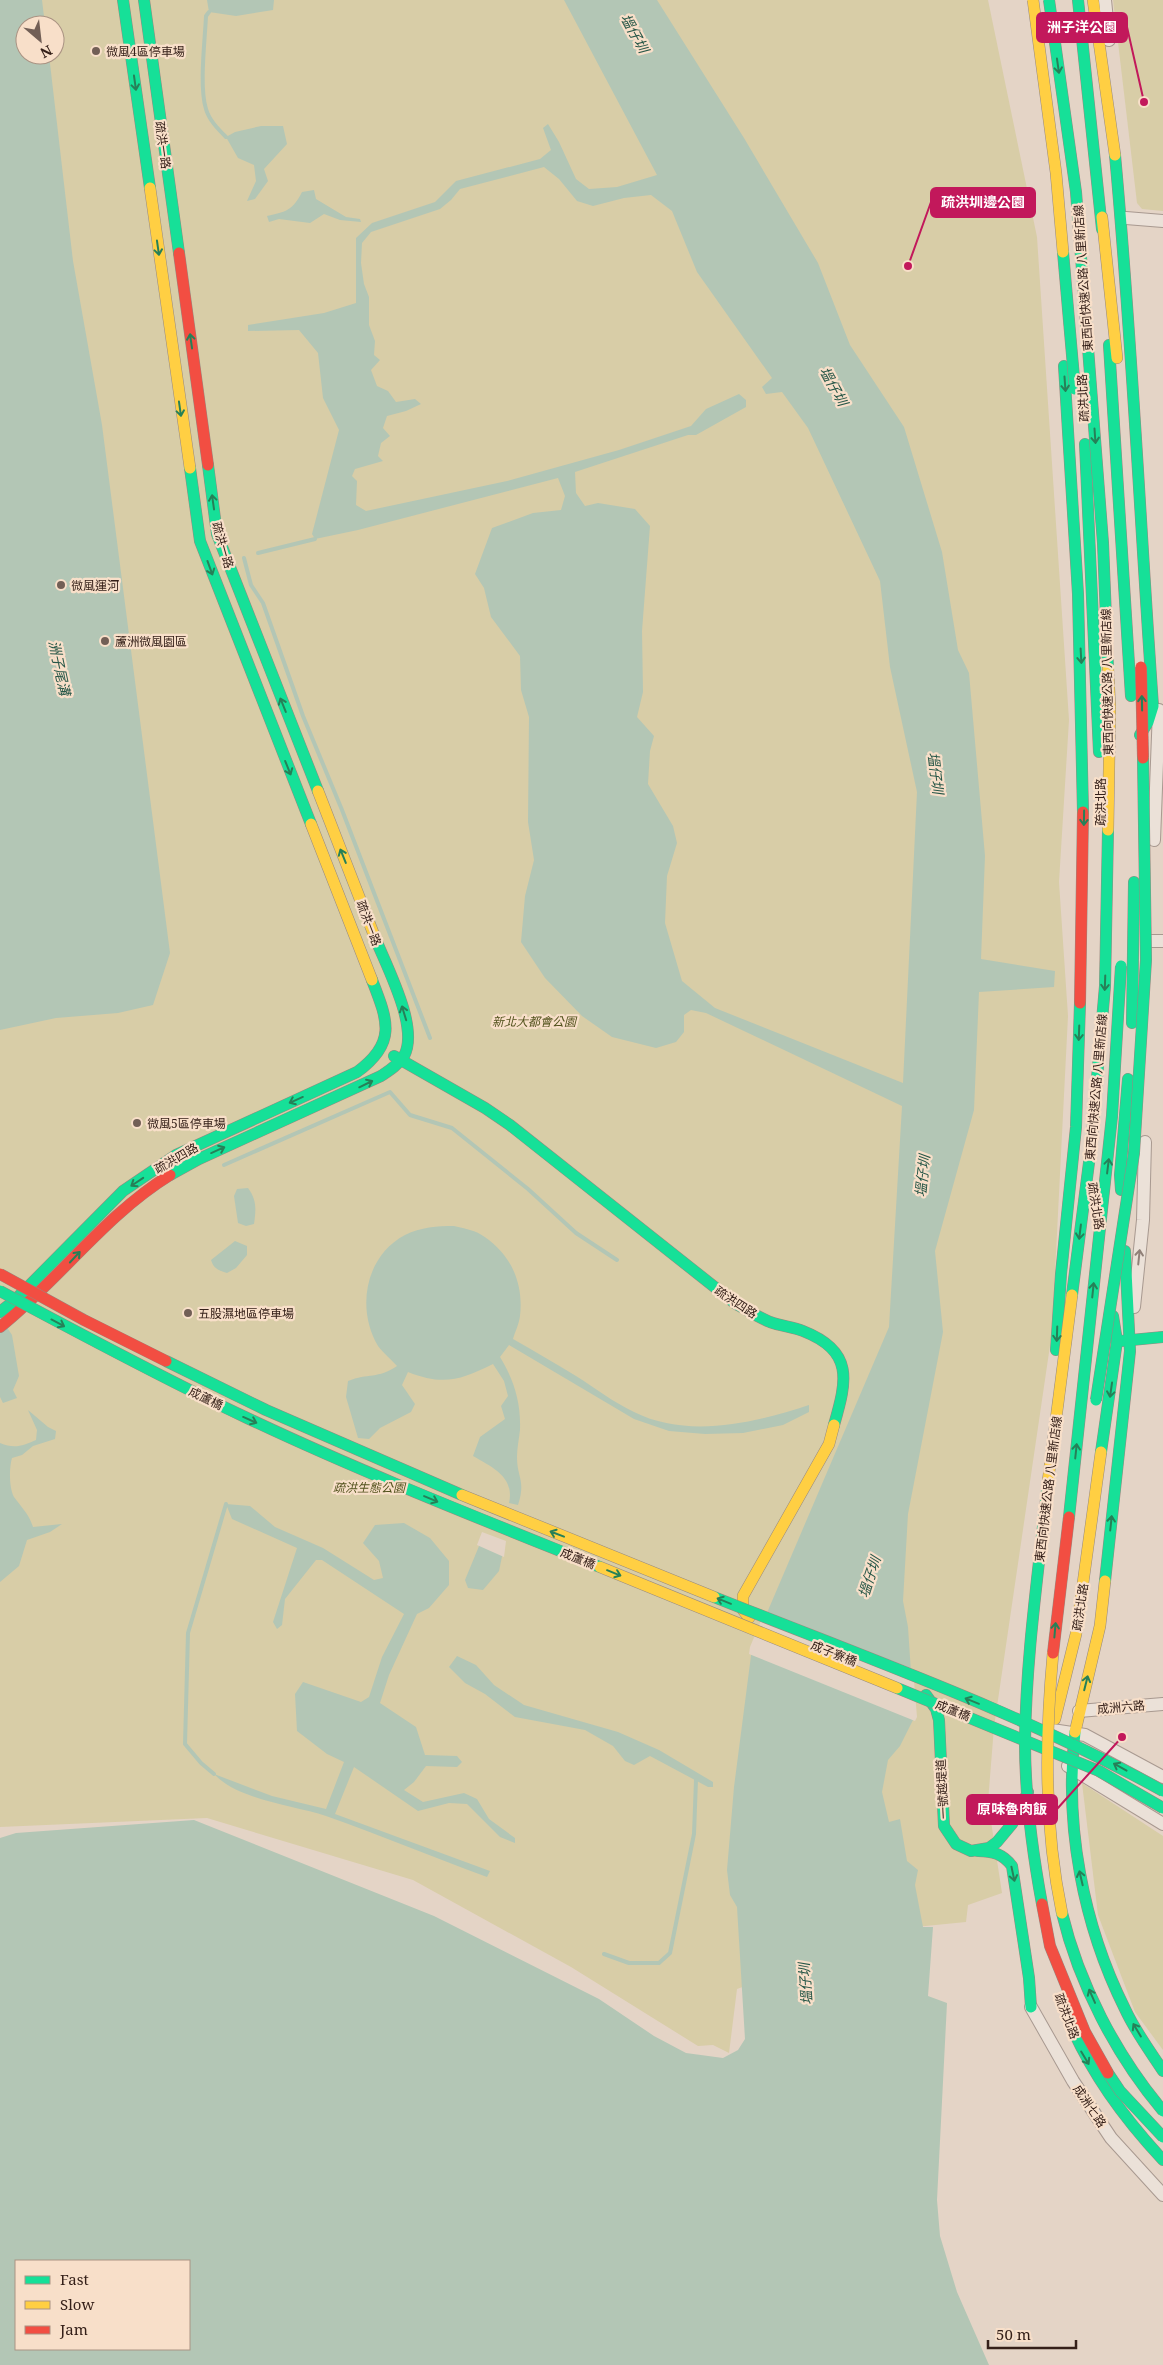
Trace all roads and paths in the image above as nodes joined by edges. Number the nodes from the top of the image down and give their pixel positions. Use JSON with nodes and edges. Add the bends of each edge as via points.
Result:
{"nodes":[{"id":1,"x":124,"y":0,"type":"edge"},
{"id":2,"x":144,"y":0,"type":"edge"},
{"id":3,"x":1033,"y":0,"type":"edge"},
{"id":4,"x":1039,"y":0,"type":"edge"},
{"id":5,"x":1049,"y":0,"type":"edge"},
{"id":6,"x":1078,"y":0,"type":"edge"},
{"id":7,"x":1092,"y":0,"type":"edge"},
{"id":8,"x":1105,"y":0,"type":"edge"},
{"id":9,"x":1069,"y":59,"type":"dead end"},
{"id":10,"x":1063,"y":188,"type":"junction"},
{"id":11,"x":1102,"y":217,"type":"junction"},
{"id":12,"x":1126,"y":218,"type":"junction"},
{"id":13,"x":1163,"y":221,"type":"edge"},
{"id":14,"x":1162,"y":666,"type":"edge"},
{"id":15,"x":1096,"y":677,"type":"junction"},
{"id":16,"x":1122,"y":719,"type":"dead end"},
{"id":17,"x":1135,"y":756,"type":"junction"},
{"id":18,"x":1122,"y":883,"type":"dead end"},
{"id":19,"x":1122,"y":913,"type":"dead end"},
{"id":20,"x":1157,"y":941,"type":"edge"},
{"id":21,"x":1121,"y":952,"type":"dead end"},
{"id":22,"x":382,"y":1049,"type":"junction"},
{"id":23,"x":402,"y":1060,"type":"junction"},
{"id":24,"x":0,"y":1274,"type":"edge"},
{"id":25,"x":0,"y":1291,"type":"edge"},
{"id":26,"x":3,"y":1310,"type":"edge"},
{"id":27,"x":0,"y":1327,"type":"edge"},
{"id":28,"x":1163,"y":1337,"type":"edge"},
{"id":29,"x":1131,"y":1340,"type":"junction"},
{"id":30,"x":1117,"y":1341,"type":"junction"},
{"id":31,"x":1094,"y":1415,"type":"dead end"},
{"id":32,"x":1089,"y":1444,"type":"dead end"},
{"id":33,"x":1052,"y":1446,"type":"junction"},
{"id":34,"x":1069,"y":1522,"type":"junction"},
{"id":35,"x":752,"y":1620,"type":"joint"},
{"id":36,"x":916,"y":1686,"type":"joint"},
{"id":37,"x":1163,"y":1704,"type":"edge"},
{"id":38,"x":1079,"y":1711,"type":"junction"},
{"id":39,"x":1052,"y":1730,"type":"junction"},
{"id":40,"x":1074,"y":1733,"type":"junction"},
{"id":41,"x":1045,"y":1758,"type":"junction"},
{"id":42,"x":1072,"y":1767,"type":"junction"},
{"id":43,"x":1163,"y":1777,"type":"edge"},
{"id":44,"x":1163,"y":1790,"type":"edge"},
{"id":45,"x":1163,"y":1808,"type":"edge"},
{"id":46,"x":1163,"y":1824,"type":"edge"},
{"id":47,"x":978,"y":1851,"type":"junction"},
{"id":48,"x":1031,"y":2007,"type":"joint"},
{"id":49,"x":1163,"y":2071,"type":"edge"},
{"id":50,"x":1163,"y":2111,"type":"edge"},
{"id":51,"x":1163,"y":2137,"type":"edge"},
{"id":52,"x":1163,"y":2160,"type":"edge"},
{"id":53,"x":1163,"y":2195,"type":"edge"}],
"edges":[{"from":1,"to":22,"type":"main road","name":"疏洪一路","one_way":true,"via":[[200,541],[380,1002],[386,1027]]},
{"from":23,"to":2,"type":"main road","name":"疏洪一路","one_way":true,"via":[[408,1047],[409,1033],[402,1006],[217,534]]},
{"from":3,"to":15,"type":"main road","bridge":true,"via":[[1056,173],[1075,389],[1088,624]]},
{"from":4,"to":10,"type":"main road","name":"疏洪北路"},
{"from":5,"to":33,"type":"main road","name":"東西向快速公路 八里新店線","one_way":true,"bridge":true,"via":[[1076,192],[1103,543],[1110,707],[1105,986],[1091,1147]]},
{"from":6,"to":11,"type":"main road","name":"疏洪北路"},
{"from":7,"to":17,"type":"main road","via":[[1116,165],[1130,312],[1131,383],[1154,706],[1137,741]]},
{"from":8,"to":12,"type":"street","name":"疏洪北路"},
{"from":9,"to":16,"type":"main road","name":"東西向快速公路 八里新店線","via":[[1088,198]]},
{"from":10,"to":15,"type":"main road","name":"疏洪北路","via":[[1080,353]]},
{"from":10,"to":33,"type":"main road","one_way":true,"bridge":true,"via":[[1054,236],[1077,572],[1084,799],[1074,1146],[1058,1287]]},
{"from":11,"to":17,"type":"main road","name":"疏洪北路"},
{"from":31,"to":11,"type":"main road","one_way":true,"bridge":true,"via":[[1135,1144],[1146,960],[1141,667],[1120,383]]},
{"from":12,"to":13,"type":"street"},
{"from":12,"to":14,"type":"street","name":"疏洪北路"},
{"from":14,"to":20,"type":"street","name":"疏洪北路"},
{"from":15,"to":30,"type":"main road","name":"疏洪北路","via":[[1101,869],[1087,1148]]},
{"from":17,"to":29,"type":"main road","name":"疏洪北路","via":[[1132,1031],[1120,1175]]},
{"from":18,"to":19,"type":"main road"},
{"from":29,"to":20,"type":"street","name":"疏洪北路","one_way":true,"via":[[1143,1220]]},
{"from":34,"to":21,"type":"main road","name":"東西向快速公路 八里新店線","one_way":true,"bridge":true,"via":[[1109,1152]]},
{"from":22,"to":23,"type":"main road","name":"疏洪四路"},
{"from":22,"to":26,"type":"main road","name":"疏洪四路","one_way":true,"via":[[371,1063],[357,1072],[176,1155],[123,1191]]},
{"from":27,"to":23,"type":"main road","name":"疏洪四路","one_way":true,"via":[[16,1316],[135,1199],[168,1176],[361,1086],[392,1070]]},
{"from":23,"to":35,"type":"main road","name":"疏洪四路","via":[[510,1125],[736,1304],[770,1322],[818,1338],[837,1352],[844,1382],[834,1428],[818,1465],[743,1596],[743,1610]]},
{"from":44,"to":24,"type":"main road","name":"成蘆橋","one_way":true,"bridge":true,"via":[[1102,1757],[1004,1715],[437,1485],[266,1410],[84,1320]]},
{"from":25,"to":45,"type":"main road","name":"成蘆橋","one_way":true,"bridge":true,"via":[[162,1378],[246,1418],[432,1499],[1099,1771]]},
{"from":28,"to":29,"type":"main road"},
{"from":29,"to":30,"type":"main road"},
{"from":38,"to":29,"type":"main road","name":"疏洪北路","one_way":true,"via":[[1100,1626]]},
{"from":30,"to":39,"type":"main road","name":"疏洪北路","one_way":true,"via":[[1076,1634]]},
{"from":32,"to":34,"type":"main road","bridge":true},
{"from":33,"to":51,"type":"main road","name":"東西向快速公路 八里新店線","bridge":true,"via":[[1032,1632],[1025,1741],[1032,1853],[1050,1946],[1085,2032],[1120,2091]]},
{"from":50,"to":34,"type":"main road","name":"東西向快速公路 八里新店線","one_way":true,"bridge":true,"via":[[1142,2088],[1123,2058],[1077,1961],[1064,1922],[1051,1849],[1047,1745],[1055,1626]]},
{"from":35,"to":36,"type":"main road","name":"成子寮橋"},
{"from":36,"to":47,"type":"main road","name":"一號越堤道","via":[[933,1704],[940,1720],[944,1826],[958,1847]]},
{"from":37,"to":38,"type":"street","name":"成洲六路"},
{"from":38,"to":40,"type":"main road","name":"疏洪北路"},
{"from":39,"to":40,"type":"street"},
{"from":39,"to":41,"type":"main road","name":"疏洪北路"},
{"from":40,"to":42,"type":"main road","name":"疏洪北路"},
{"from":40,"to":43,"type":"street","via":[[1106,1744]]},
{"from":41,"to":42,"type":"street"},
{"from":41,"to":47,"type":"main road","via":[[1005,1834]]},
{"from":41,"to":52,"type":"main road","name":"疏洪北路","one_way":true,"via":[[1028,1826],[1043,1954],[1082,2053],[1121,2115]]},
{"from":42,"to":46,"type":"street"},
{"from":49,"to":42,"type":"main road","name":"疏洪北路","one_way":true,"via":[[1125,2010],[1095,1936],[1074,1846]]},
{"from":47,"to":48,"type":"main road","name":"一號越堤道","one_way":true,"via":[[1001,1854],[1012,1866],[1030,1978]]},
{"from":48,"to":53,"type":"street","name":"成洲七路","via":[[1073,2081],[1111,2138]]}]}
